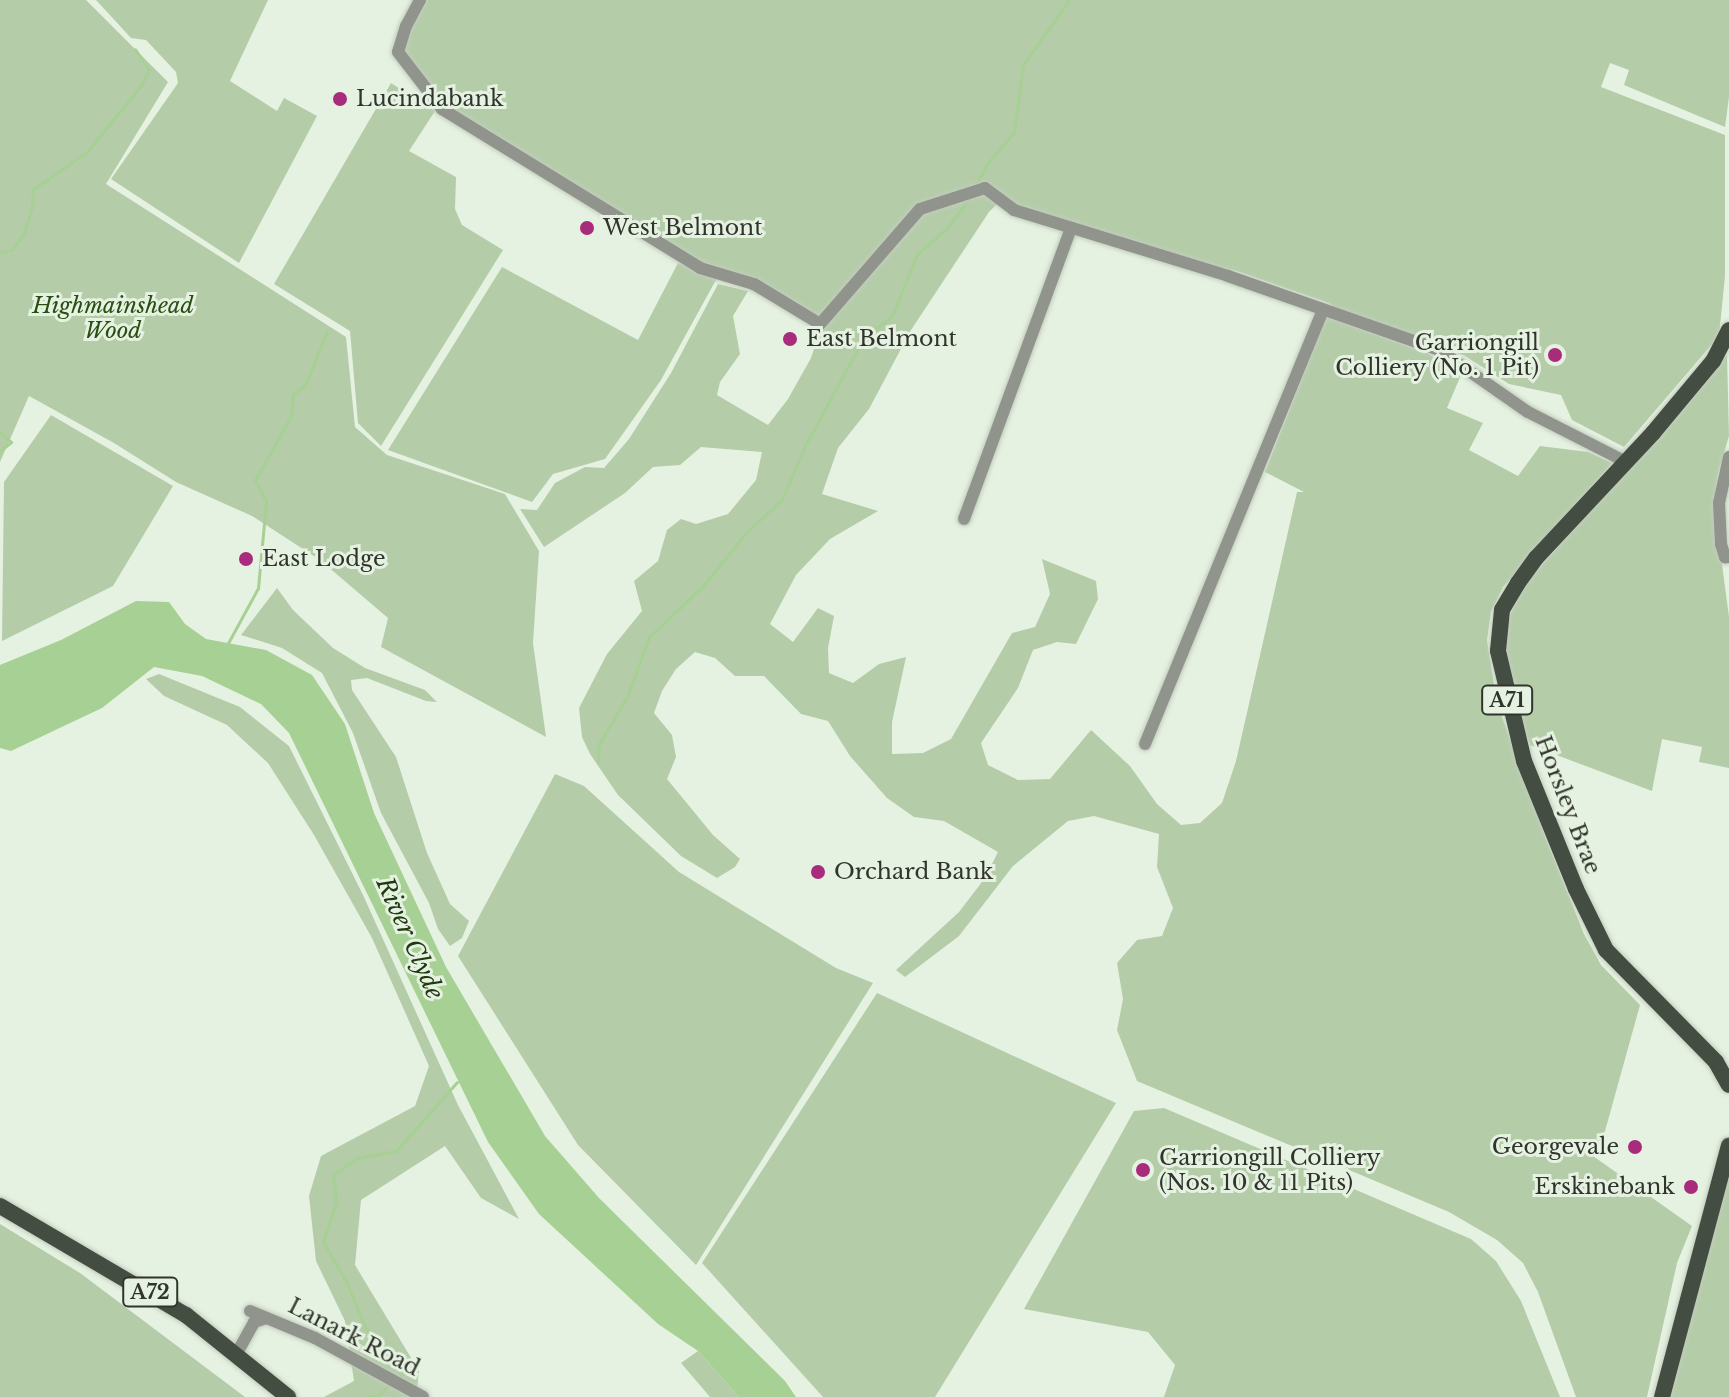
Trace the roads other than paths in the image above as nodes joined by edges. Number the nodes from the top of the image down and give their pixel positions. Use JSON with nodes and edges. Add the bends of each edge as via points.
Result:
{"nodes":[{"id":1,"x":420,"y":0,"type":"edge"},
{"id":2,"x":1071,"y":228,"type":"junction"},
{"id":3,"x":1322,"y":312,"type":"junction"},
{"id":4,"x":1729,"y":330,"type":"edge"},
{"id":5,"x":1729,"y":457,"type":"edge"},
{"id":6,"x":1624,"y":461,"type":"junction"},
{"id":7,"x":964,"y":519,"type":"dead end"},
{"id":8,"x":1729,"y":557,"type":"edge"},
{"id":9,"x":1145,"y":744,"type":"dead end"},
{"id":10,"x":1729,"y":1085,"type":"edge"},
{"id":11,"x":1729,"y":1146,"type":"edge"},
{"id":12,"x":0,"y":1206,"type":"edge"},
{"id":13,"x":250,"y":1311,"type":"dead end"},
{"id":14,"x":266,"y":1318,"type":"junction"},
{"id":15,"x":237,"y":1353,"type":"junction"},
{"id":16,"x":288,"y":1397,"type":"edge"},
{"id":17,"x":423,"y":1397,"type":"edge"},
{"id":18,"x":1662,"y":1397,"type":"edge"}],
"edges":[{"from":1,"to":2,"type":"street","via":[[398,52],[442,109],[700,268],[754,284],[820,324],[920,209],[985,188],[1014,210]]},
{"from":2,"to":3,"type":"street","via":[[1228,276]]},
{"from":2,"to":7,"type":"street"},
{"from":3,"to":6,"type":"street","via":[[1439,350],[1528,412]]},
{"from":3,"to":9,"type":"street"},
{"from":4,"to":6,"type":"main road","name":"Horsley Brae","number":"A71","via":[[1713,361]]},
{"from":5,"to":8,"type":"street","via":[[1719,503],[1721,544]]},
{"from":6,"to":10,"type":"main road","name":"Horsley Brae","number":"A71","via":[[1518,583],[1502,610],[1501,675],[1524,761],[1606,950],[1716,1062]]},
{"from":11,"to":18,"type":"main road"},
{"from":12,"to":15,"type":"main road","number":"A72","via":[[131,1280]]},
{"from":13,"to":14,"type":"street","name":"Lanark Road"},
{"from":14,"to":15,"type":"street","name":"Lanark Road","via":[[254,1322]]},
{"from":14,"to":17,"type":"street","name":"Lanark Road","via":[[373,1367]]},
{"from":15,"to":16,"type":"main road","number":"A72"}]}
